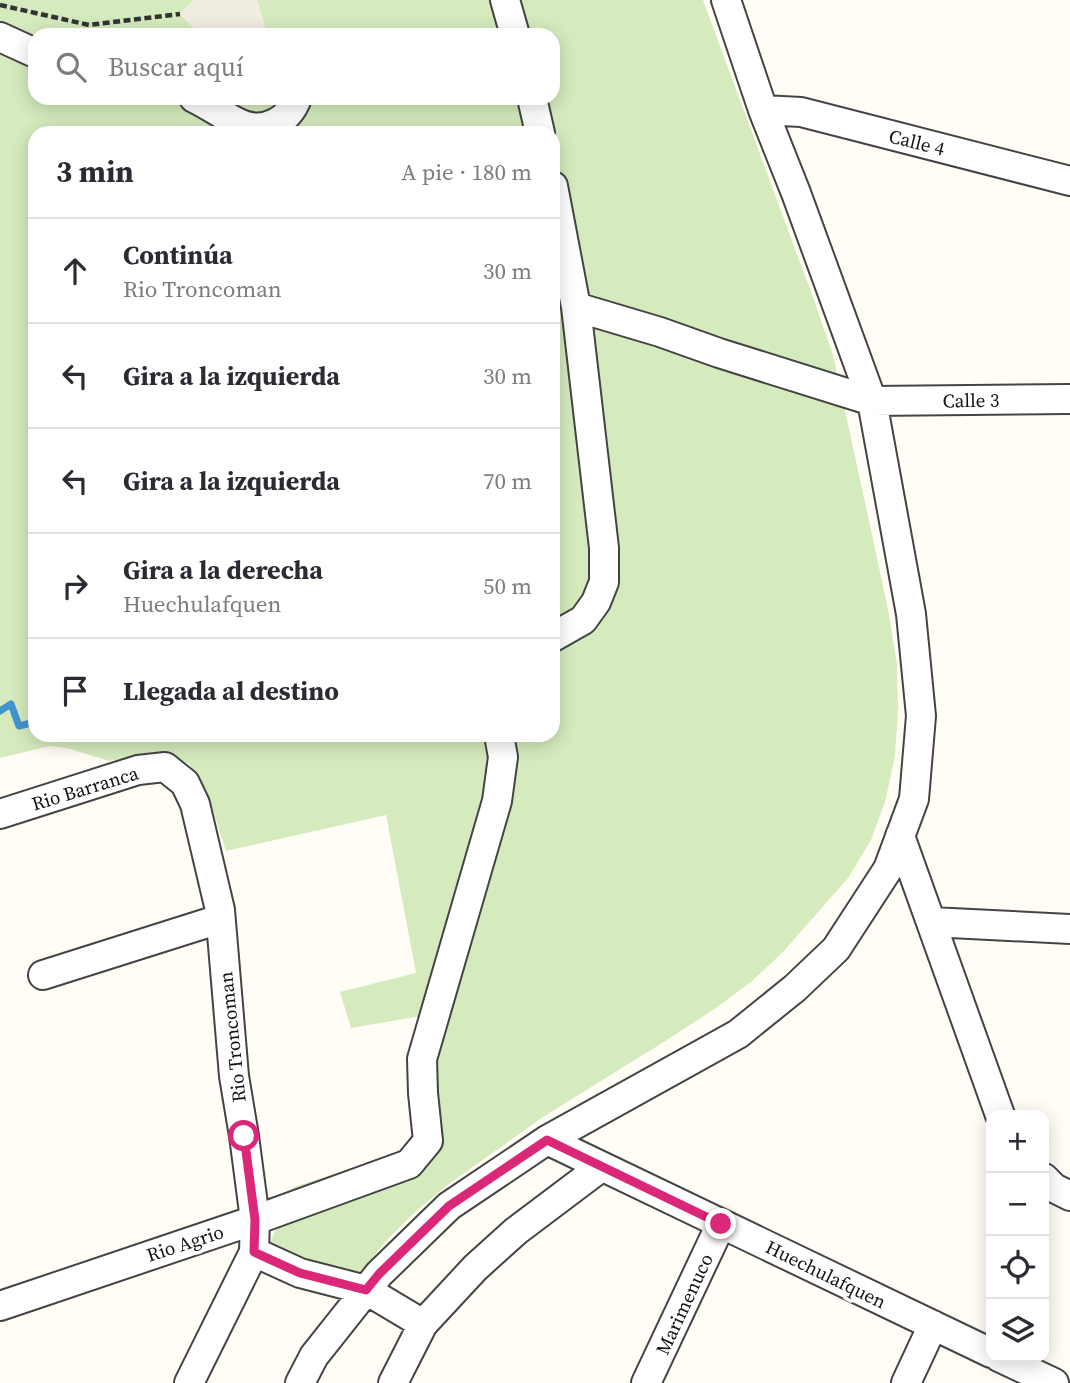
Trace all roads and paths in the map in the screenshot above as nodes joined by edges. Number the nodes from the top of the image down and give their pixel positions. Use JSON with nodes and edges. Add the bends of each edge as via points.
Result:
{"nodes":[{"id":1,"x":505,"y":0,"type":"edge"},
{"id":2,"x":726,"y":0,"type":"edge"},
{"id":3,"x":0,"y":5,"type":"edge"},
{"id":4,"x":180,"y":14,"type":"dead end"},
{"id":5,"x":513,"y":28,"type":"edge"},
{"id":6,"x":0,"y":37,"type":"edge"},
{"id":7,"x":28,"y":50,"type":"edge"},
{"id":8,"x":207,"y":105,"type":"edge"},
{"id":9,"x":293,"y":105,"type":"edge"},
{"id":10,"x":534,"y":105,"type":"edge"},
{"id":11,"x":763,"y":110,"type":"junction"},
{"id":12,"x":254,"y":126,"type":"edge"},
{"id":13,"x":266,"y":126,"type":"edge"},
{"id":14,"x":539,"y":126,"type":"edge"},
{"id":15,"x":1070,"y":181,"type":"edge"},
{"id":16,"x":560,"y":223,"type":"edge"},
{"id":17,"x":576,"y":307,"type":"junction"},
{"id":18,"x":1070,"y":399,"type":"edge"},
{"id":19,"x":872,"y":401,"type":"junction"},
{"id":20,"x":560,"y":633,"type":"edge"},
{"id":21,"x":500,"y":742,"type":"edge"},
{"id":22,"x":195,"y":804,"type":"joint"},
{"id":23,"x":0,"y":814,"type":"edge"},
{"id":24,"x":900,"y":836,"type":"junction"},
{"id":25,"x":220,"y":919,"type":"junction"},
{"id":26,"x":931,"y":922,"type":"junction"},
{"id":27,"x":1070,"y":929,"type":"edge"},
{"id":28,"x":43,"y":975,"type":"dead end"},
{"id":29,"x":998,"y":1110,"type":"edge"},
{"id":30,"x":547,"y":1140,"type":"junction"},
{"id":31,"x":601,"y":1167,"type":"junction"},
{"id":32,"x":1049,"y":1183,"type":"edge"},
{"id":33,"x":1070,"y":1196,"type":"edge"},
{"id":34,"x":255,"y":1220,"type":"junction"},
{"id":35,"x":721,"y":1224,"type":"junction"},
{"id":36,"x":254,"y":1252,"type":"junction"},
{"id":37,"x":366,"y":1290,"type":"junction"},
{"id":38,"x":0,"y":1306,"type":"edge"},
{"id":39,"x":423,"y":1324,"type":"junction"},
{"id":40,"x":933,"y":1325,"type":"junction"},
{"id":41,"x":986,"y":1351,"type":"edge"},
{"id":42,"x":1010,"y":1362,"type":"edge"},
{"id":43,"x":189,"y":1383,"type":"edge"},
{"id":44,"x":300,"y":1383,"type":"edge"},
{"id":45,"x":393,"y":1383,"type":"edge"},
{"id":46,"x":646,"y":1383,"type":"edge"},
{"id":47,"x":905,"y":1383,"type":"edge"},
{"id":48,"x":1054,"y":1383,"type":"edge"}],
"edges":[{"from":1,"to":5,"type":"street"},
{"from":2,"to":11,"type":"street"},
{"from":3,"to":4,"type":"path","via":[[89,25]]},
{"from":6,"to":7,"type":"street"},
{"from":8,"to":12,"type":"street"},
{"from":9,"to":13,"type":"street","via":[[287,116]]},
{"from":10,"to":14,"type":"street"},
{"from":11,"to":15,"type":"street","name":"Calle 4","via":[[801,112]]},
{"from":11,"to":19,"type":"street"},
{"from":16,"to":17,"type":"street"},
{"from":17,"to":19,"type":"street","name":"Calle 3"},
{"from":17,"to":20,"type":"street","via":[[604,582],[583,620]]},
{"from":18,"to":19,"type":"street","name":"Calle 3"},
{"from":19,"to":24,"type":"street","via":[[911,614],[921,716],[914,799]]},
{"from":21,"to":34,"type":"street","name":"Rio Agrio","via":[[503,757],[497,801],[422,1059],[428,1141],[409,1164]]},
{"from":22,"to":23,"type":"street","name":"Rio Barranca","via":[[185,783],[165,767],[138,770]]},
{"from":22,"to":25,"type":"street","name":"Rio Troncoman"},
{"from":24,"to":26,"type":"street"},
{"from":24,"to":30,"type":"street","via":[[888,869],[836,949],[795,988],[738,1034]]},
{"from":25,"to":28,"type":"street"},
{"from":25,"to":34,"type":"street","name":"Rio Troncoman","via":[[234,1076]]},
{"from":26,"to":27,"type":"street"},
{"from":26,"to":29,"type":"street"},
{"from":30,"to":31,"type":"street","name":"Huechulafquen"},
{"from":30,"to":37,"type":"street","via":[[449,1206]]},
{"from":31,"to":35,"type":"street","name":"Huechulafquen"},
{"from":31,"to":39,"type":"street","via":[[516,1231]]},
{"from":32,"to":33,"type":"street"},
{"from":34,"to":36,"type":"street","name":"Rio Troncoman"},
{"from":34,"to":38,"type":"street","name":"Rio Agrio"},
{"from":35,"to":40,"type":"street","name":"Huechulafquen"},
{"from":35,"to":46,"type":"street","name":"Marimenuco"},
{"from":36,"to":37,"type":"street","via":[[300,1273]]},
{"from":36,"to":43,"type":"street","name":"Rio Troncoman"},
{"from":37,"to":39,"type":"street"},
{"from":37,"to":44,"type":"street","via":[[314,1356]]},
{"from":39,"to":45,"type":"street"},
{"from":40,"to":41,"type":"street","name":"Huechulafquen"},
{"from":40,"to":47,"type":"street"},
{"from":42,"to":48,"type":"street"}]}
